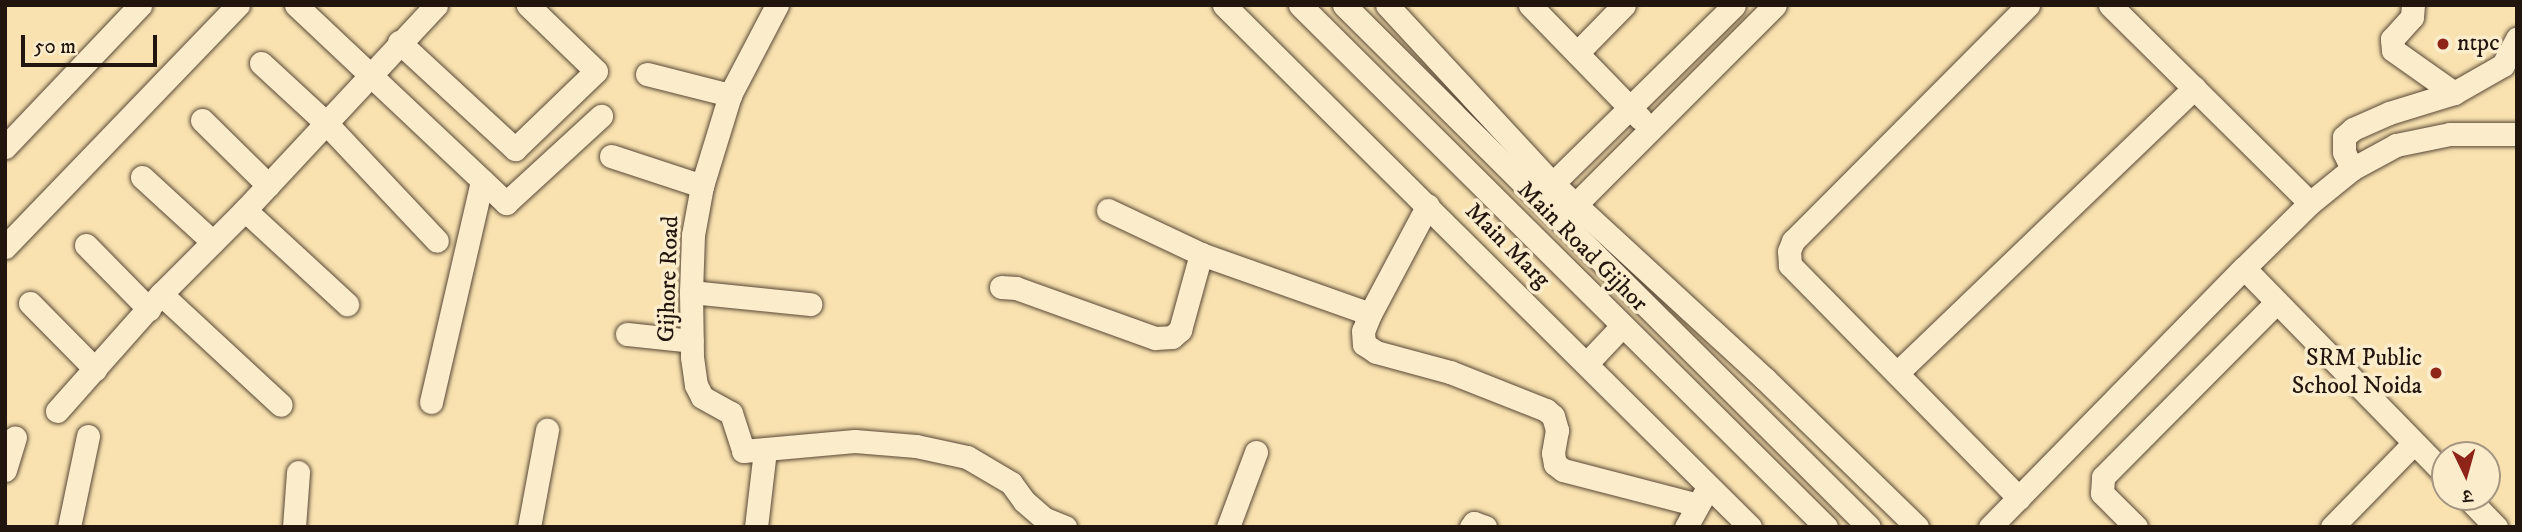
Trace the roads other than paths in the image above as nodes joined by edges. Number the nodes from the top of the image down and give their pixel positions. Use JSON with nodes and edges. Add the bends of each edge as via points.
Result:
{"nodes":[{"id":1,"x":139,"y":5,"type":"edge"},
{"id":2,"x":238,"y":5,"type":"edge"},
{"id":3,"x":296,"y":5,"type":"edge"},
{"id":4,"x":436,"y":5,"type":"edge"},
{"id":5,"x":528,"y":5,"type":"edge"},
{"id":6,"x":778,"y":5,"type":"edge"},
{"id":7,"x":1224,"y":5,"type":"edge"},
{"id":8,"x":1300,"y":5,"type":"edge"},
{"id":9,"x":1344,"y":5,"type":"edge"},
{"id":10,"x":1387,"y":5,"type":"edge"},
{"id":11,"x":1530,"y":5,"type":"edge"},
{"id":12,"x":1625,"y":5,"type":"edge"},
{"id":13,"x":1734,"y":5,"type":"edge"},
{"id":14,"x":1775,"y":5,"type":"edge"},
{"id":15,"x":2028,"y":5,"type":"edge"},
{"id":16,"x":2110,"y":5,"type":"edge"},
{"id":17,"x":2413,"y":5,"type":"edge"},
{"id":18,"x":2517,"y":39,"type":"edge"},
{"id":19,"x":399,"y":42,"type":"junction"},
{"id":20,"x":1577,"y":53,"type":"junction"},
{"id":21,"x":261,"y":63,"type":"dead end"},
{"id":22,"x":369,"y":74,"type":"junction"},
{"id":23,"x":648,"y":74,"type":"dead end"},
{"id":24,"x":2194,"y":88,"type":"junction"},
{"id":25,"x":2455,"y":93,"type":"junction"},
{"id":26,"x":730,"y":95,"type":"junction"},
{"id":27,"x":1631,"y":108,"type":"junction"},
{"id":28,"x":601,"y":116,"type":"dead end"},
{"id":29,"x":202,"y":120,"type":"dead end"},
{"id":30,"x":325,"y":122,"type":"junction"},
{"id":31,"x":1649,"y":129,"type":"junction"},
{"id":32,"x":2517,"y":134,"type":"edge"},
{"id":33,"x":5,"y":147,"type":"edge"},
{"id":34,"x":611,"y":156,"type":"dead end"},
{"id":35,"x":2352,"y":169,"type":"junction"},
{"id":36,"x":142,"y":177,"type":"dead end"},
{"id":37,"x":482,"y":181,"type":"junction"},
{"id":38,"x":268,"y":185,"type":"junction"},
{"id":39,"x":702,"y":186,"type":"junction"},
{"id":40,"x":1545,"y":191,"type":"junction"},
{"id":41,"x":2310,"y":203,"type":"junction"},
{"id":42,"x":1428,"y":205,"type":"junction"},
{"id":43,"x":1108,"y":209,"type":"dead end"},
{"id":44,"x":245,"y":210,"type":"junction"},
{"id":45,"x":1567,"y":213,"type":"junction"},
{"id":46,"x":1516,"y":218,"type":"junction"},
{"id":47,"x":437,"y":241,"type":"dead end"},
{"id":48,"x":1538,"y":242,"type":"junction"},
{"id":49,"x":213,"y":243,"type":"junction"},
{"id":50,"x":86,"y":245,"type":"dead end"},
{"id":51,"x":5,"y":247,"type":"edge"},
{"id":52,"x":1201,"y":254,"type":"junction"},
{"id":53,"x":2244,"y":268,"type":"junction"},
{"id":54,"x":1002,"y":287,"type":"dead end"},
{"id":55,"x":691,"y":292,"type":"junction"},
{"id":56,"x":155,"y":301,"type":"junction"},
{"id":57,"x":30,"y":303,"type":"dead end"},
{"id":58,"x":2276,"y":303,"type":"junction"},
{"id":59,"x":347,"y":304,"type":"dead end"},
{"id":60,"x":810,"y":304,"type":"dead end"},
{"id":61,"x":1370,"y":314,"type":"junction"},
{"id":62,"x":1622,"y":326,"type":"junction"},
{"id":63,"x":627,"y":334,"type":"dead end"},
{"id":64,"x":692,"y":341,"type":"junction"},
{"id":65,"x":1587,"y":363,"type":"junction"},
{"id":66,"x":95,"y":369,"type":"junction"},
{"id":67,"x":1897,"y":373,"type":"junction"},
{"id":68,"x":431,"y":402,"type":"dead end"},
{"id":69,"x":281,"y":405,"type":"dead end"},
{"id":70,"x":57,"y":411,"type":"dead end"},
{"id":71,"x":547,"y":430,"type":"dead end"},
{"id":72,"x":88,"y":436,"type":"dead end"},
{"id":73,"x":15,"y":438,"type":"dead end"},
{"id":74,"x":2414,"y":443,"type":"junction"},
{"id":75,"x":765,"y":450,"type":"junction"},
{"id":76,"x":1256,"y":452,"type":"dead end"},
{"id":77,"x":2431,"y":460,"type":"edge"},
{"id":78,"x":5,"y":470,"type":"edge"},
{"id":79,"x":298,"y":472,"type":"dead end"},
{"id":80,"x":1703,"y":495,"type":"junction"},
{"id":81,"x":2018,"y":498,"type":"junction"},
{"id":82,"x":2481,"y":511,"type":"edge"},
{"id":83,"x":69,"y":527,"type":"edge"},
{"id":84,"x":294,"y":527,"type":"edge"},
{"id":85,"x":529,"y":527,"type":"edge"},
{"id":86,"x":756,"y":527,"type":"edge"},
{"id":87,"x":1065,"y":527,"type":"edge"},
{"id":88,"x":1228,"y":527,"type":"edge"},
{"id":89,"x":1471,"y":527,"type":"edge"},
{"id":90,"x":1485,"y":527,"type":"edge"},
{"id":91,"x":1686,"y":527,"type":"edge"},
{"id":92,"x":1750,"y":527,"type":"edge"},
{"id":93,"x":1826,"y":527,"type":"edge"},
{"id":94,"x":1869,"y":527,"type":"edge"},
{"id":95,"x":1917,"y":527,"type":"edge"},
{"id":96,"x":1990,"y":527,"type":"edge"},
{"id":97,"x":2136,"y":527,"type":"edge"},
{"id":98,"x":2332,"y":527,"type":"edge"},
{"id":99,"x":2496,"y":527,"type":"edge"}],
"edges":[{"from":1,"to":33,"type":"street"},
{"from":2,"to":51,"type":"street"},
{"from":3,"to":22,"type":"street"},
{"from":4,"to":19,"type":"street"},
{"from":5,"to":19,"type":"street","via":[[596,71],[515,149]]},
{"from":6,"to":26,"type":"street","name":"Gijhore Road"},
{"from":7,"to":42,"type":"street","name":"Main Marg"},
{"from":8,"to":46,"type":"street","name":"Main Road Gijhor"},
{"from":9,"to":40,"type":"street","name":"Main Road Gijhor"},
{"from":10,"to":40,"type":"street"},
{"from":11,"to":20,"type":"street"},
{"from":12,"to":20,"type":"street"},
{"from":13,"to":27,"type":"street"},
{"from":14,"to":31,"type":"street"},
{"from":15,"to":67,"type":"street","via":[[1793,241],[1789,251],[1790,265]]},
{"from":16,"to":24,"type":"street"},
{"from":17,"to":25,"type":"street","via":[[2412,17],[2392,39],[2393,50]]},
{"from":18,"to":25,"type":"street","via":[[2503,65]]},
{"from":19,"to":22,"type":"street"},
{"from":20,"to":27,"type":"street"},
{"from":21,"to":30,"type":"street"},
{"from":22,"to":30,"type":"street"},
{"from":22,"to":37,"type":"street"},
{"from":23,"to":26,"type":"street"},
{"from":24,"to":41,"type":"street"},
{"from":24,"to":67,"type":"street"},
{"from":25,"to":35,"type":"street","via":[[2353,129],[2344,137],[2344,152]]},
{"from":26,"to":39,"type":"street","name":"Gijhore Road"},
{"from":27,"to":31,"type":"street"},
{"from":27,"to":40,"type":"street"},
{"from":28,"to":37,"type":"street","via":[[506,203]]},
{"from":29,"to":38,"type":"street"},
{"from":30,"to":38,"type":"street"},
{"from":30,"to":47,"type":"street"},
{"from":31,"to":45,"type":"street"},
{"from":32,"to":35,"type":"street","via":[[2450,134],[2396,145]]},
{"from":34,"to":39,"type":"street"},
{"from":35,"to":41,"type":"street"},
{"from":36,"to":49,"type":"street"},
{"from":37,"to":68,"type":"street"},
{"from":38,"to":44,"type":"street"},
{"from":39,"to":55,"type":"street","name":"Gijhore Road","via":[[693,235]]},
{"from":40,"to":45,"type":"street"},
{"from":40,"to":46,"type":"street"},
{"from":41,"to":53,"type":"street"},
{"from":42,"to":61,"type":"street"},
{"from":42,"to":65,"type":"street","name":"Main Marg"},
{"from":43,"to":52,"type":"street"},
{"from":44,"to":49,"type":"street"},
{"from":44,"to":59,"type":"street"},
{"from":45,"to":48,"type":"street"},
{"from":45,"to":94,"type":"street","name":"Main Road Gijhor"},
{"from":45,"to":95,"type":"street","via":[[1765,379]]},
{"from":46,"to":48,"type":"street","name":"Main Road Gijhor"},
{"from":48,"to":62,"type":"street","name":"Main Road Gijhor"},
{"from":49,"to":56,"type":"street"},
{"from":50,"to":56,"type":"street"},
{"from":52,"to":54,"type":"street","via":[[1180,330],[1172,338],[1155,338]]},
{"from":52,"to":61,"type":"street"},
{"from":53,"to":58,"type":"street"},
{"from":53,"to":81,"type":"street"},
{"from":55,"to":60,"type":"street"},
{"from":55,"to":64,"type":"street","name":"Gijhore Road"},
{"from":56,"to":66,"type":"street"},
{"from":56,"to":69,"type":"street"},
{"from":57,"to":66,"type":"street"},
{"from":58,"to":74,"type":"street"},
{"from":58,"to":97,"type":"street","via":[[2103,477],[2102,493]]},
{"from":61,"to":80,"type":"street","via":[[1363,331],[1364,344],[1376,352],[1450,372],[1553,416],[1555,464],[1563,470]]},
{"from":62,"to":65,"type":"street"},
{"from":62,"to":93,"type":"street","name":"Main Road Gijhor"},
{"from":63,"to":64,"type":"street"},
{"from":64,"to":75,"type":"street","name":"Gijhore Road","via":[[696,385],[702,397],[731,413],[743,451]]},
{"from":65,"to":80,"type":"street","name":"Main Marg"},
{"from":66,"to":70,"type":"street"},
{"from":67,"to":81,"type":"street"},
{"from":71,"to":85,"type":"street"},
{"from":72,"to":83,"type":"street"},
{"from":73,"to":78,"type":"street"},
{"from":74,"to":77,"type":"street"},
{"from":74,"to":98,"type":"street"},
{"from":75,"to":86,"type":"street"},
{"from":75,"to":87,"type":"street","via":[[855,441],[916,446],[967,457],[1011,483],[1045,519]]},
{"from":76,"to":88,"type":"street"},
{"from":79,"to":84,"type":"street"},
{"from":80,"to":91,"type":"street"},
{"from":80,"to":92,"type":"street","name":"Main Marg"},
{"from":81,"to":96,"type":"street"},
{"from":82,"to":99,"type":"street"},
{"from":89,"to":90,"type":"street","via":[[1474,523]]}]}
